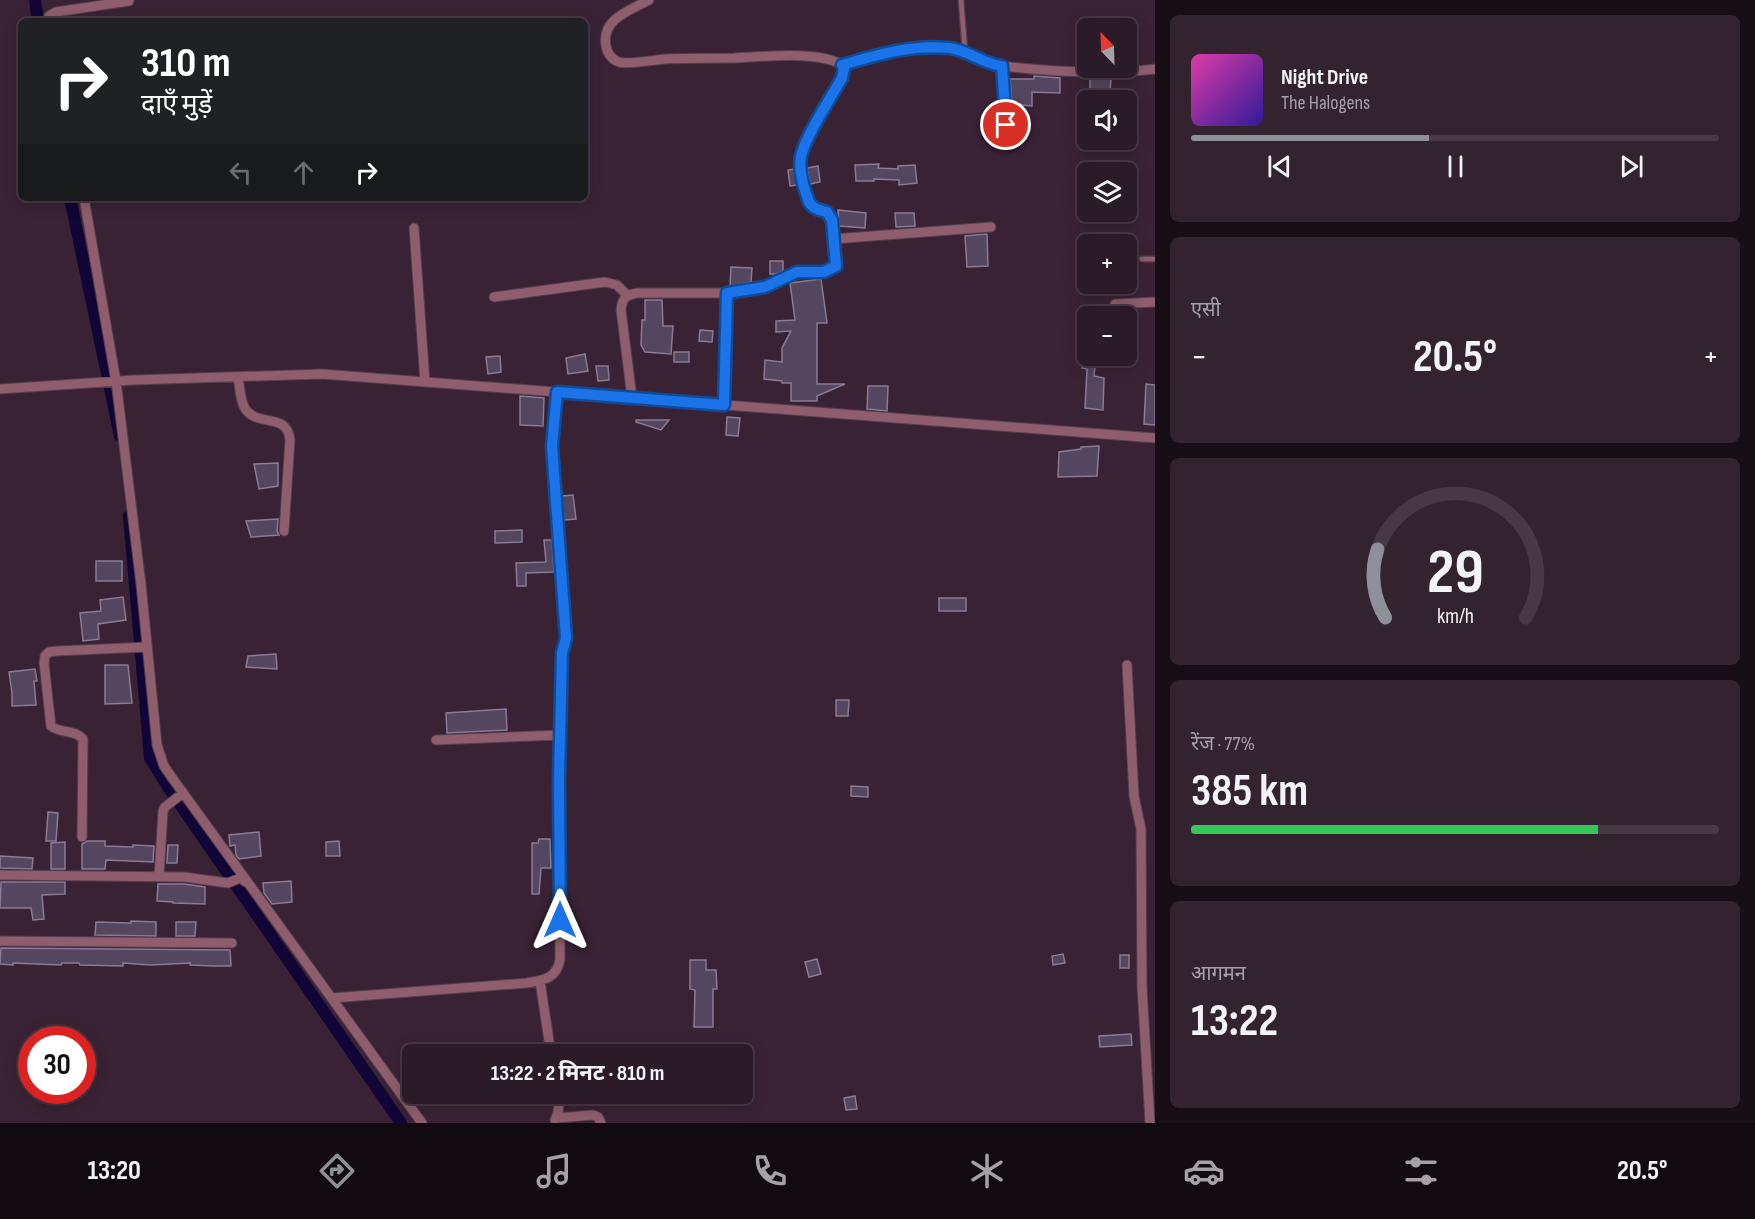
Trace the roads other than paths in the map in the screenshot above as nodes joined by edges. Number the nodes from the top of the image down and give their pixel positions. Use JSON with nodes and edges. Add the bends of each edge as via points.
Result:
{"nodes":[{"id":1,"x":648,"y":0,"type":"edge"},
{"id":2,"x":961,"y":0,"type":"edge"},
{"id":3,"x":129,"y":2,"type":"dead end"},
{"id":4,"x":48,"y":18,"type":"edge"},
{"id":5,"x":966,"y":52,"type":"junction"},
{"id":6,"x":842,"y":65,"type":"junction"},
{"id":7,"x":1002,"y":66,"type":"junction"},
{"id":8,"x":1155,"y":69,"type":"edge"},
{"id":9,"x":1008,"y":141,"type":"dead end"},
{"id":10,"x":84,"y":201,"type":"edge"},
{"id":11,"x":991,"y":227,"type":"dead end"},
{"id":12,"x":414,"y":228,"type":"dead end"},
{"id":13,"x":833,"y":239,"type":"junction"},
{"id":14,"x":1142,"y":259,"type":"dead end"},
{"id":15,"x":1155,"y":259,"type":"edge"},
{"id":16,"x":727,"y":293,"type":"junction"},
{"id":17,"x":627,"y":295,"type":"junction"},
{"id":18,"x":494,"y":297,"type":"dead end"},
{"id":19,"x":1155,"y":302,"type":"edge"},
{"id":20,"x":1114,"y":304,"type":"dead end"},
{"id":21,"x":238,"y":377,"type":"junction"},
{"id":22,"x":111,"y":381,"type":"junction"},
{"id":23,"x":425,"y":382,"type":"junction"},
{"id":24,"x":0,"y":389,"type":"edge"},
{"id":25,"x":557,"y":392,"type":"junction"},
{"id":26,"x":632,"y":398,"type":"junction"},
{"id":27,"x":724,"y":405,"type":"junction"},
{"id":28,"x":1155,"y":438,"type":"edge"},
{"id":29,"x":284,"y":531,"type":"dead end"},
{"id":30,"x":142,"y":648,"type":"junction"},
{"id":31,"x":1127,"y":665,"type":"dead end"},
{"id":32,"x":561,"y":735,"type":"junction"},
{"id":33,"x":436,"y":740,"type":"dead end"},
{"id":34,"x":178,"y":796,"type":"junction"},
{"id":35,"x":82,"y":837,"type":"dead end"},
{"id":36,"x":0,"y":875,"type":"edge"},
{"id":37,"x":159,"y":877,"type":"junction"},
{"id":38,"x":243,"y":880,"type":"junction"},
{"id":39,"x":0,"y":941,"type":"edge"},
{"id":40,"x":232,"y":943,"type":"dead end"},
{"id":41,"x":540,"y":981,"type":"junction"},
{"id":42,"x":332,"y":998,"type":"junction"},
{"id":43,"x":549,"y":1044,"type":"edge"},
{"id":44,"x":559,"y":1104,"type":"edge"},
{"id":45,"x":555,"y":1120,"type":"edge"},
{"id":46,"x":422,"y":1123,"type":"edge"},
{"id":47,"x":601,"y":1123,"type":"edge"},
{"id":48,"x":1150,"y":1123,"type":"edge"}],
"edges":[{"from":1,"to":6,"type":"street","via":[[618,17],[605,33],[607,51],[621,63],[800,56],[828,58]]},
{"from":2,"to":5,"type":"lane"},
{"from":3,"to":4,"type":"street","via":[[56,12]]},
{"from":5,"to":6,"type":"street","via":[[948,48],[898,50]]},
{"from":5,"to":7,"type":"street"},
{"from":6,"to":13,"type":"street","via":[[842,78],[801,156],[801,175],[809,202],[830,216]]},
{"from":7,"to":8,"type":"street","via":[[1088,72]]},
{"from":7,"to":9,"type":"street"},
{"from":10,"to":22,"type":"street"},
{"from":11,"to":13,"type":"street"},
{"from":12,"to":23,"type":"street"},
{"from":13,"to":16,"type":"street","via":[[836,266],[830,270],[797,272],[765,287]]},
{"from":14,"to":15,"type":"lane"},
{"from":16,"to":17,"type":"street"},
{"from":16,"to":27,"type":"street"},
{"from":17,"to":18,"type":"street","via":[[617,285],[605,282]]},
{"from":17,"to":26,"type":"street","via":[[621,310]]},
{"from":19,"to":20,"type":"street"},
{"from":21,"to":22,"type":"street"},
{"from":21,"to":23,"type":"street","via":[[322,374]]},
{"from":21,"to":29,"type":"street","via":[[244,408],[285,426],[290,432]]},
{"from":22,"to":24,"type":"street"},
{"from":22,"to":30,"type":"street"},
{"from":23,"to":25,"type":"street"},
{"from":25,"to":26,"type":"street"},
{"from":25,"to":32,"type":"street","via":[[552,446],[566,638],[562,653]]},
{"from":26,"to":27,"type":"street"},
{"from":27,"to":28,"type":"street"},
{"from":30,"to":34,"type":"street","via":[[157,745]]},
{"from":30,"to":35,"type":"street","via":[[57,651],[45,656],[51,726],[83,739]]},
{"from":31,"to":48,"type":"street","via":[[1134,796],[1141,829],[1142,987]]},
{"from":32,"to":33,"type":"street"},
{"from":32,"to":41,"type":"street","via":[[560,960],[554,974]]},
{"from":34,"to":37,"type":"street","via":[[165,807],[162,816]]},
{"from":34,"to":38,"type":"street"},
{"from":36,"to":37,"type":"street"},
{"from":37,"to":38,"type":"street","via":[[228,883]]},
{"from":38,"to":42,"type":"street"},
{"from":39,"to":40,"type":"street"},
{"from":41,"to":42,"type":"street"},
{"from":41,"to":43,"type":"street"},
{"from":42,"to":46,"type":"street"},
{"from":44,"to":45,"type":"street"},
{"from":45,"to":47,"type":"street","via":[[593,1115]]}]}
